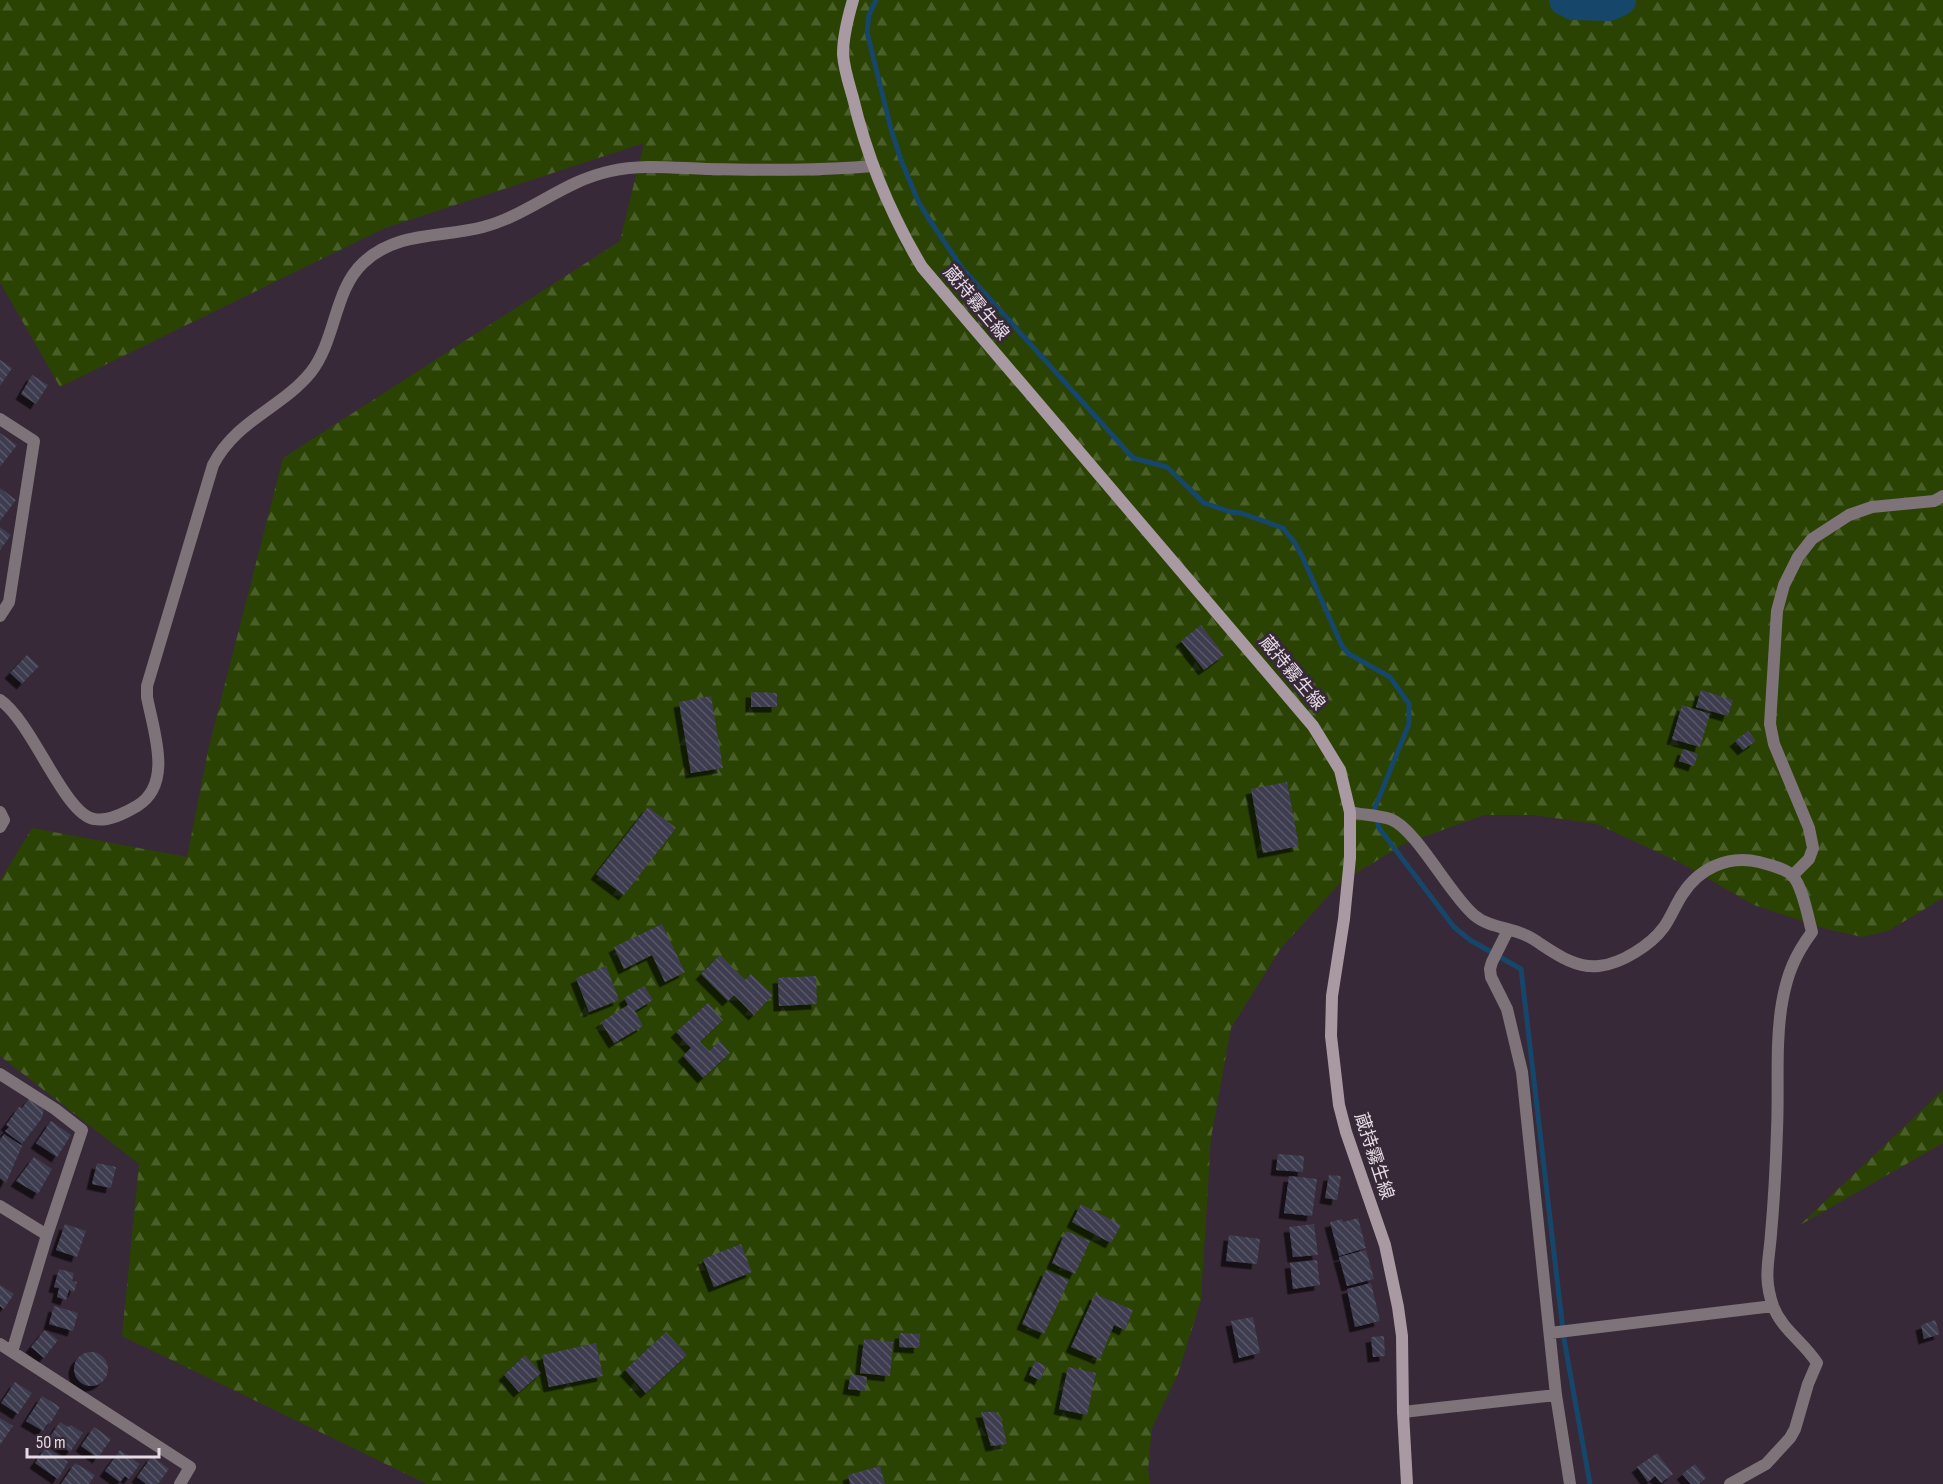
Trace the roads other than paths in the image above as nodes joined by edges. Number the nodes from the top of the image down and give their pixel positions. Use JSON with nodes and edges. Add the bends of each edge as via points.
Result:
{"nodes":[{"id":1,"x":853,"y":0,"type":"edge"},
{"id":2,"x":873,"y":166,"type":"junction"},
{"id":3,"x":0,"y":419,"type":"edge"},
{"id":4,"x":1943,"y":496,"type":"edge"},
{"id":5,"x":0,"y":616,"type":"edge"},
{"id":6,"x":0,"y":700,"type":"edge"},
{"id":7,"x":0,"y":812,"type":"edge"},
{"id":8,"x":1356,"y":813,"type":"junction"},
{"id":9,"x":0,"y":827,"type":"edge"},
{"id":10,"x":1792,"y":876,"type":"junction"},
{"id":11,"x":1506,"y":936,"type":"junction"},
{"id":12,"x":0,"y":1074,"type":"edge"},
{"id":13,"x":0,"y":1206,"type":"edge"},
{"id":14,"x":47,"y":1235,"type":"junction"},
{"id":15,"x":1773,"y":1306,"type":"junction"},
{"id":16,"x":1553,"y":1332,"type":"junction"},
{"id":17,"x":0,"y":1344,"type":"edge"},
{"id":18,"x":12,"y":1352,"type":"junction"},
{"id":19,"x":1556,"y":1395,"type":"junction"},
{"id":20,"x":1403,"y":1412,"type":"junction"},
{"id":21,"x":180,"y":1484,"type":"edge"},
{"id":22,"x":1407,"y":1484,"type":"edge"},
{"id":23,"x":1570,"y":1484,"type":"edge"},
{"id":24,"x":1730,"y":1484,"type":"edge"}],
"edges":[{"from":1,"to":2,"type":"main road","name":"蔵持霧生線","via":[[844,37],[845,67]]},
{"from":2,"to":6,"type":"street","via":[[838,170],[623,169],[576,181],[532,208],[501,221],[399,241],[380,250],[363,263],[347,284],[322,354],[310,373],[237,431],[213,465],[147,686],[159,764],[156,785],[145,802],[107,819],[84,816],[68,799],[23,724]]},
{"from":2,"to":8,"type":"main road","name":"蔵持霧生線","via":[[903,236],[922,267],[1313,726],[1340,770]]},
{"from":3,"to":5,"type":"street","via":[[33,441],[9,602]]},
{"from":4,"to":10,"type":"street","via":[[1934,501],[1872,507],[1849,515],[1812,539],[1784,585],[1777,611],[1770,724],[1813,848],[1809,859]]},
{"from":7,"to":9,"type":"street","via":[[4,820]]},
{"from":8,"to":11,"type":"street","via":[[1390,819],[1407,832],[1475,916]]},
{"from":8,"to":20,"type":"main road","name":"蔵持霧生線","via":[[1332,996],[1331,1036],[1343,1123],[1392,1276],[1402,1336]]},
{"from":10,"to":11,"type":"street","via":[[1783,869],[1755,861],[1716,864],[1687,887],[1658,934],[1628,956],[1600,966],[1569,961],[1529,936]]},
{"from":10,"to":15,"type":"street","via":[[1812,932],[1790,970],[1780,1021],[1775,1172],[1766,1266]]},
{"from":11,"to":16,"type":"street","via":[[1492,962],[1491,977],[1507,1009],[1522,1072]]},
{"from":12,"to":14,"type":"street","via":[[81,1130]]},
{"from":13,"to":14,"type":"street"},
{"from":14,"to":18,"type":"street"},
{"from":15,"to":16,"type":"street"},
{"from":15,"to":24,"type":"street","via":[[1785,1327],[1818,1363],[1790,1438],[1766,1464]]},
{"from":16,"to":19,"type":"street"},
{"from":17,"to":18,"type":"street"},
{"from":18,"to":21,"type":"street","via":[[190,1467]]},
{"from":19,"to":20,"type":"street"},
{"from":19,"to":23,"type":"street"},
{"from":20,"to":22,"type":"main road","name":"蔵持霧生線"}]}
